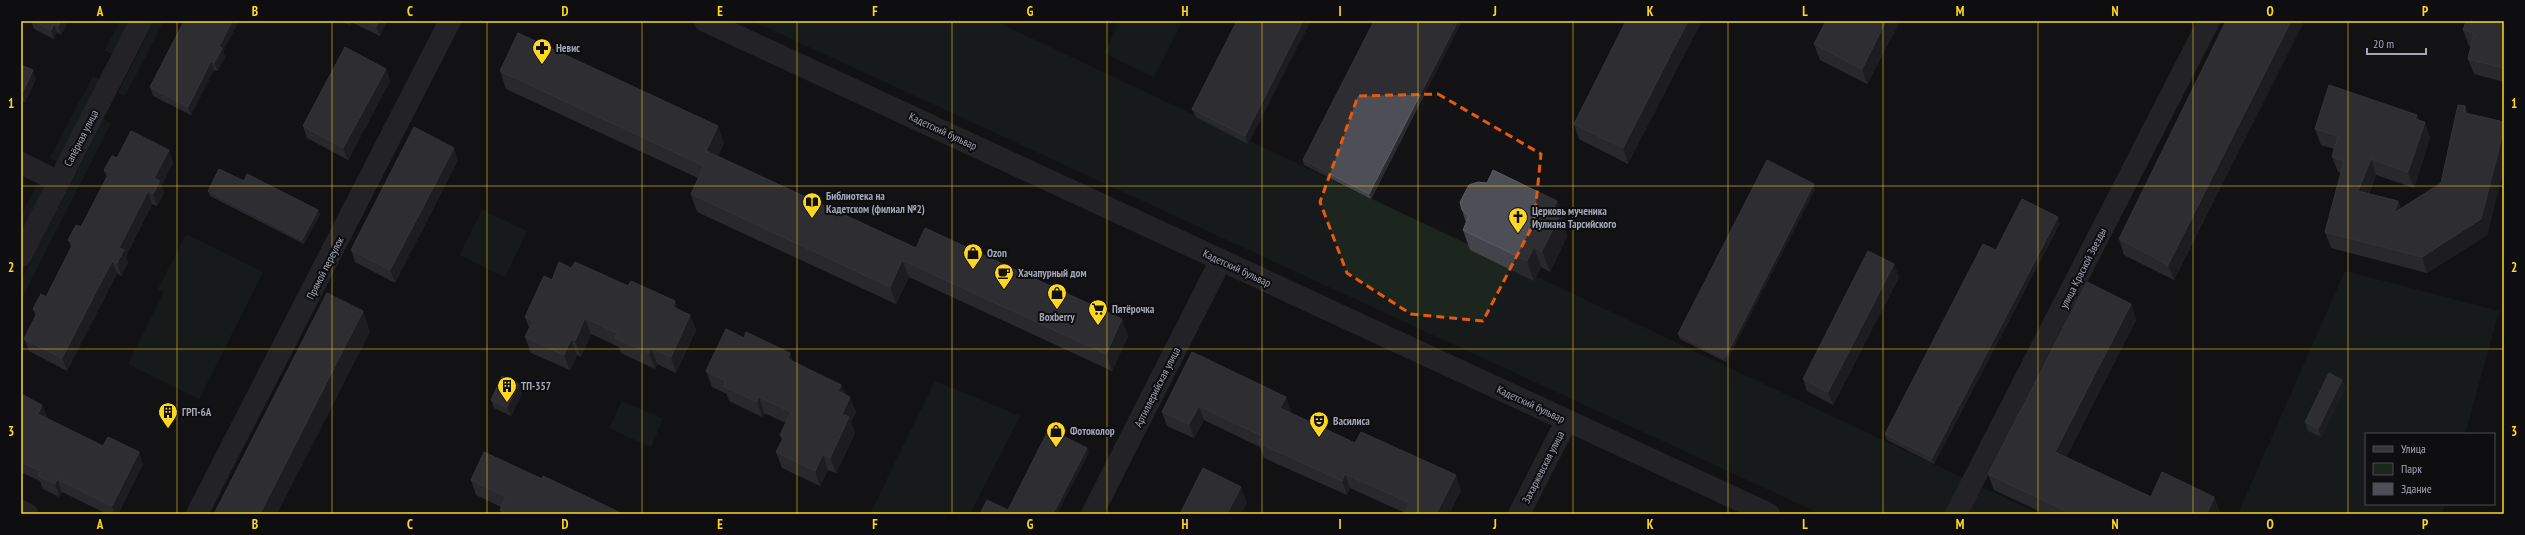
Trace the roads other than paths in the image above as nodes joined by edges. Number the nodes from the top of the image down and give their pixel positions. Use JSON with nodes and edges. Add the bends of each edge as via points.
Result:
{"nodes":[{"id":1,"x":141,"y":21,"type":"edge"},
{"id":2,"x":450,"y":21,"type":"edge"},
{"id":3,"x":705,"y":21,"type":"edge"},
{"id":4,"x":2209,"y":21,"type":"edge"},
{"id":5,"x":21,"y":163,"type":"edge"},
{"id":6,"x":58,"y":182,"type":"junction"},
{"id":7,"x":21,"y":256,"type":"edge"},
{"id":8,"x":1222,"y":260,"type":"junction"},
{"id":9,"x":1567,"y":420,"type":"junction"},
{"id":10,"x":21,"y":511,"type":"edge"},
{"id":11,"x":27,"y":514,"type":"edge"},
{"id":12,"x":197,"y":514,"type":"edge"},
{"id":13,"x":1092,"y":514,"type":"edge"},
{"id":14,"x":1519,"y":514,"type":"edge"},
{"id":15,"x":1769,"y":514,"type":"edge"},
{"id":16,"x":1956,"y":514,"type":"edge"}],
"edges":[{"from":1,"to":6,"type":"street","name":"Сапёрная улица"},
{"from":2,"to":12,"type":"street","name":"Прямой переулок"},
{"from":3,"to":8,"type":"street","name":"Кадетский бульвар"},
{"from":4,"to":16,"type":"street","name":"улица Красной Звезды"},
{"from":5,"to":6,"type":"street"},
{"from":6,"to":7,"type":"street","name":"Сапёрная улица"},
{"from":8,"to":9,"type":"street","name":"Кадетский бульвар"},
{"from":8,"to":13,"type":"street","name":"Артиллерийская улица"},
{"from":9,"to":14,"type":"street","name":"Захаржевская улица"},
{"from":9,"to":15,"type":"street","name":"Кадетский бульвар"},
{"from":10,"to":11,"type":"street"}]}
